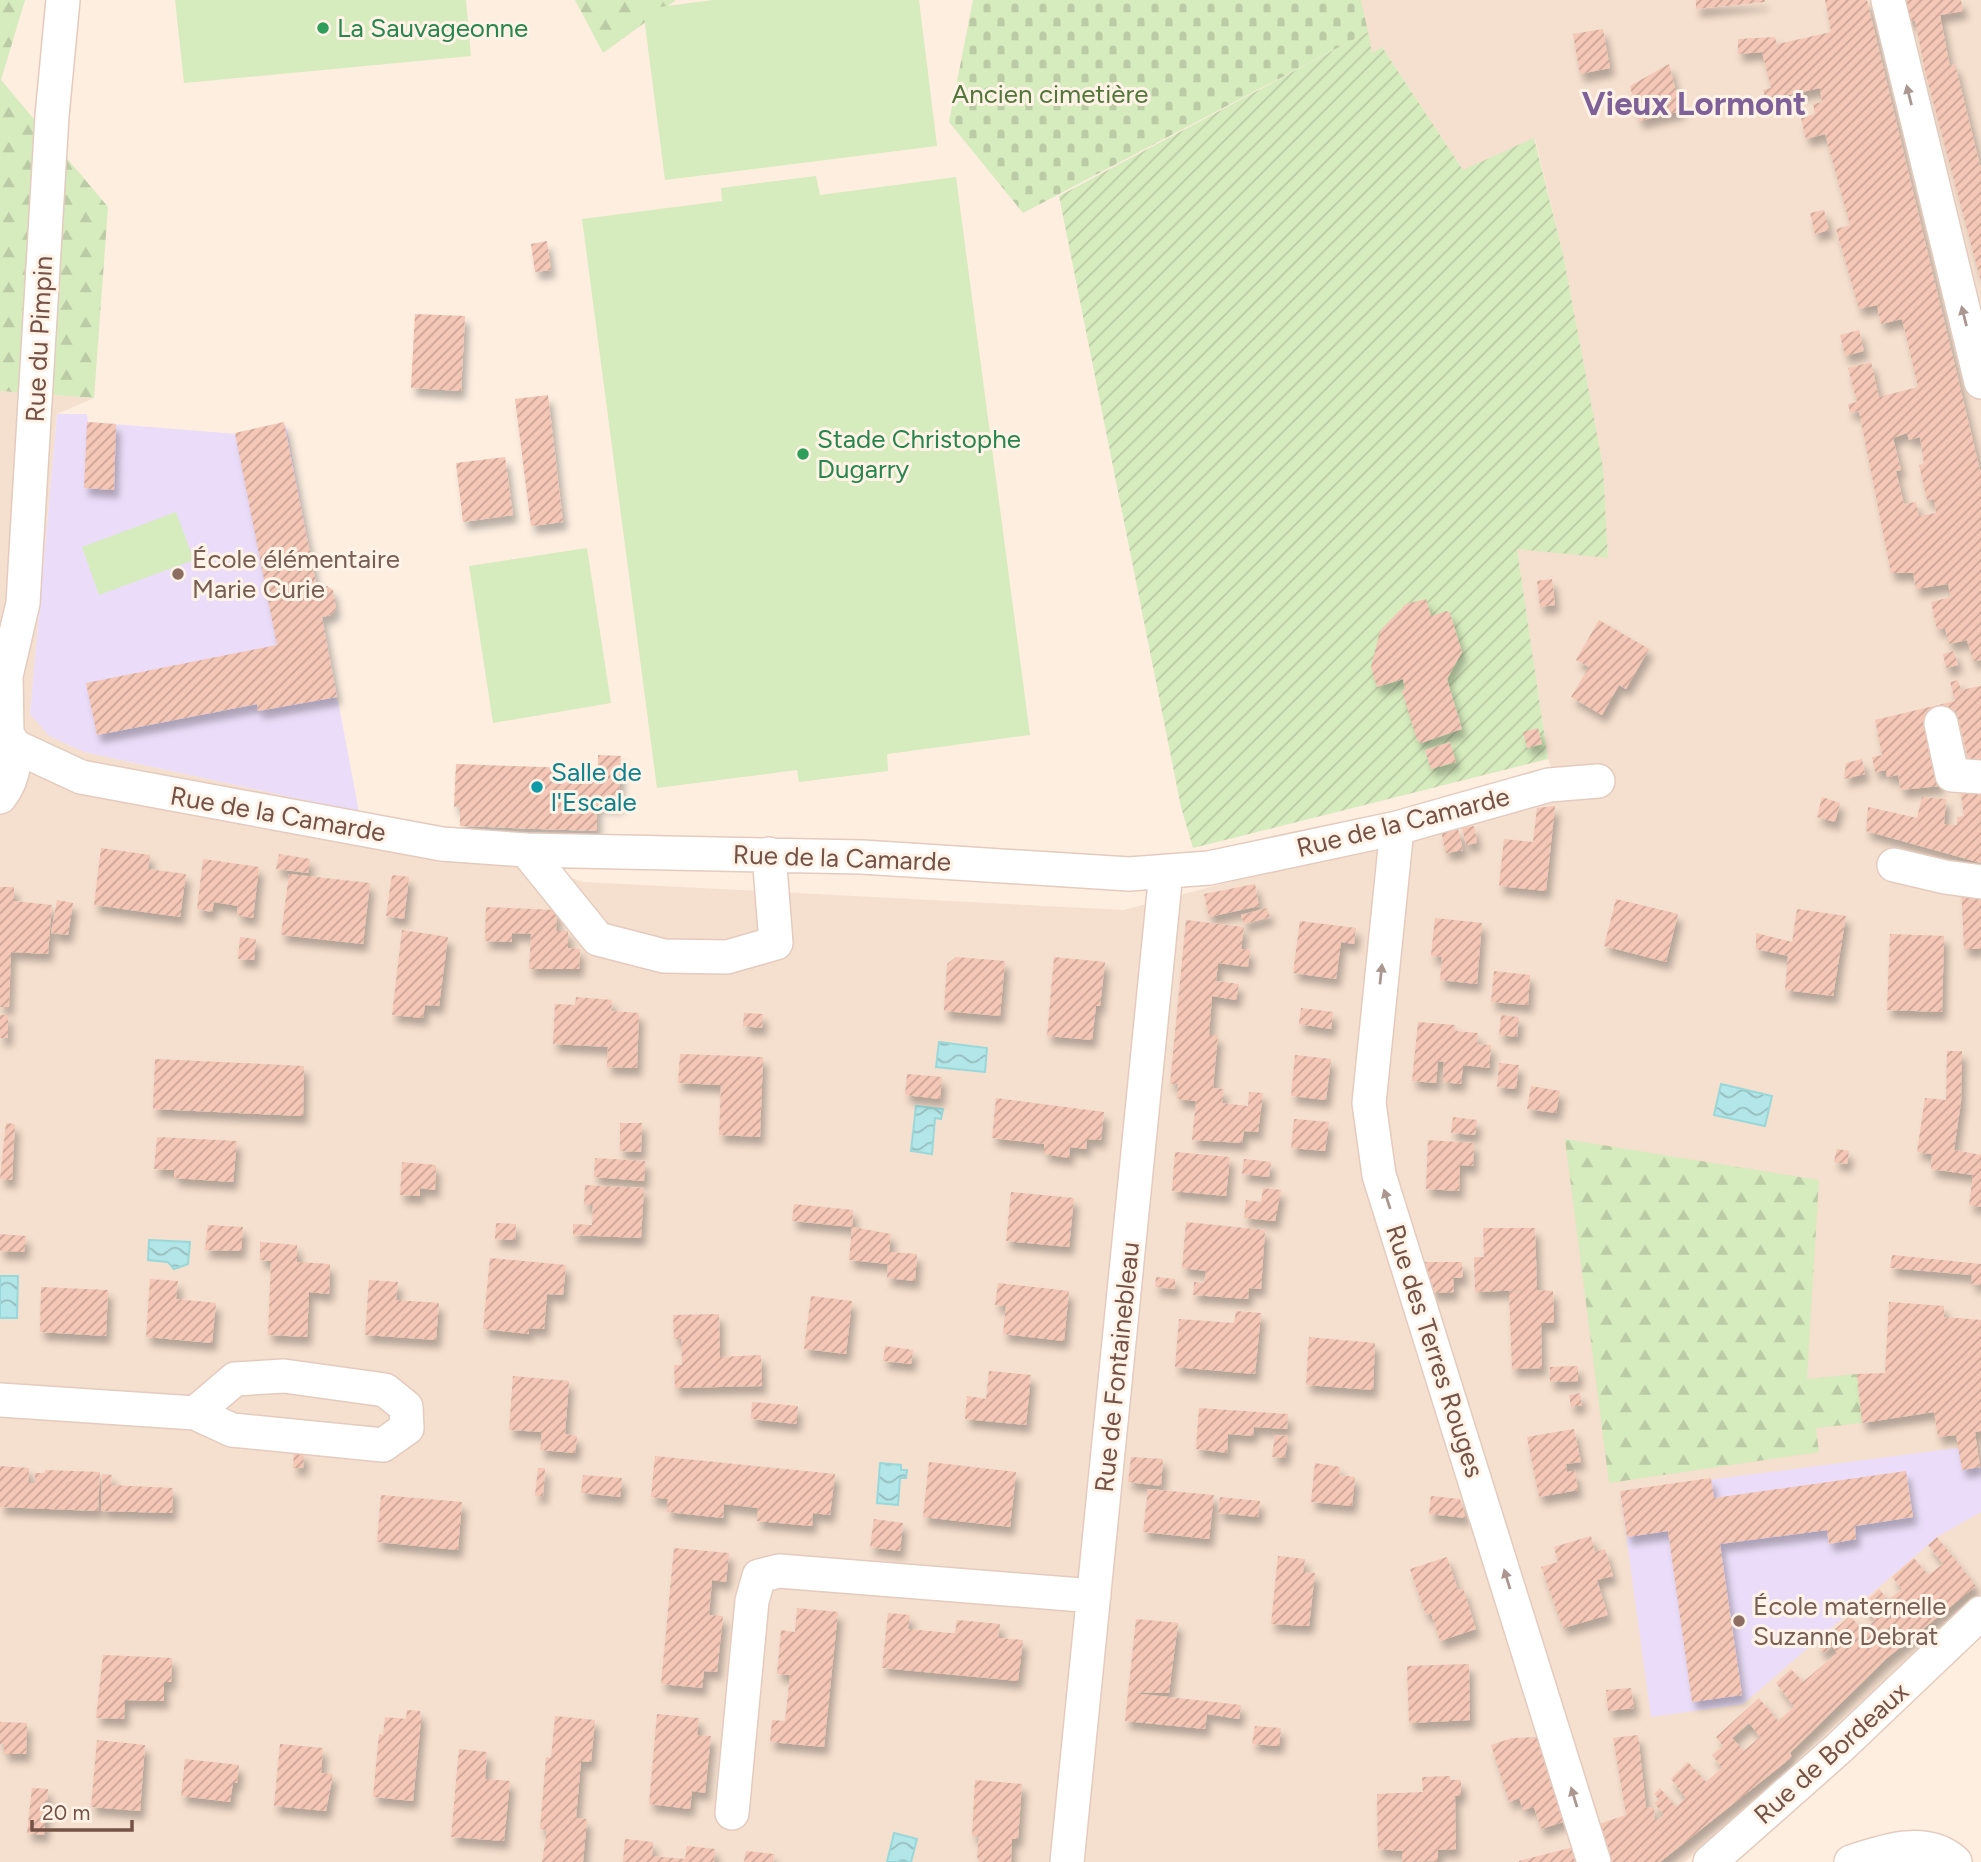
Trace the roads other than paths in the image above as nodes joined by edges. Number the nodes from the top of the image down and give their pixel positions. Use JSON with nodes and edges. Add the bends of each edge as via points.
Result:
{"nodes":[{"id":1,"x":64,"y":0,"type":"edge"},
{"id":2,"x":1888,"y":0,"type":"edge"},
{"id":3,"x":1981,"y":382,"type":"edge"},
{"id":4,"x":3,"y":679,"type":"edge"},
{"id":5,"x":1941,"y":723,"type":"dead end"},
{"id":6,"x":6,"y":735,"type":"edge"},
{"id":7,"x":1981,"y":776,"type":"edge"},
{"id":8,"x":81,"y":777,"type":"junction"},
{"id":9,"x":1598,"y":781,"type":"dead end"},
{"id":10,"x":5,"y":791,"type":"edge"},
{"id":11,"x":1397,"y":828,"type":"junction"},
{"id":12,"x":526,"y":850,"type":"junction"},
{"id":13,"x":769,"y":854,"type":"junction"},
{"id":14,"x":1894,"y":864,"type":"dead end"},
{"id":15,"x":1166,"y":872,"type":"junction"},
{"id":16,"x":1981,"y":882,"type":"edge"},
{"id":17,"x":0,"y":1401,"type":"edge"},
{"id":18,"x":195,"y":1413,"type":"junction"},
{"id":19,"x":1094,"y":1596,"type":"junction"},
{"id":20,"x":1981,"y":1613,"type":"edge"},
{"id":21,"x":732,"y":1813,"type":"dead end"},
{"id":22,"x":1067,"y":1862,"type":"edge"},
{"id":23,"x":1594,"y":1862,"type":"edge"},
{"id":24,"x":1710,"y":1862,"type":"edge"},
{"id":25,"x":1851,"y":1862,"type":"edge"},
{"id":26,"x":1955,"y":1862,"type":"edge"}],
"edges":[{"from":1,"to":4,"type":"street","name":"Rue du Pimpin","via":[[52,116],[23,603]]},
{"from":3,"to":2,"type":"street","one_way":true},
{"from":4,"to":6,"type":"street","name":"Rue du Pimpin"},
{"from":5,"to":7,"type":"street","via":[[1952,775]]},
{"from":6,"to":8,"type":"street","name":"Rue de la Camarde"},
{"from":6,"to":10,"type":"street","name":"Rue du Pimpin","via":[[14,767]]},
{"from":8,"to":10,"type":"street","name":"Rue de la Camarde"},
{"from":8,"to":12,"type":"street","name":"Rue de la Camarde","via":[[427,841]]},
{"from":9,"to":11,"type":"street","name":"Rue de la Camarde","via":[[1549,785]]},
{"from":11,"to":15,"type":"street","name":"Rue de la Camarde","via":[[1209,869]]},
{"from":23,"to":11,"type":"street","name":"Rue des Terres Rouges","one_way":true,"via":[[1379,1174],[1369,1103]]},
{"from":12,"to":13,"type":"street","name":"Rue de la Camarde"},
{"from":12,"to":13,"type":"street","via":[[598,939],[664,956],[727,957],[776,943]]},
{"from":13,"to":15,"type":"street","name":"Rue de la Camarde","via":[[1129,874]]},
{"from":14,"to":16,"type":"street"},
{"from":15,"to":19,"type":"street","name":"Rue de Fontainebleau"},
{"from":17,"to":18,"type":"street"},
{"from":18,"to":18,"type":"street","via":[[235,1379],[284,1377],[385,1390],[406,1407],[407,1427],[383,1445],[232,1430]]},
{"from":19,"to":21,"type":"street","via":[[779,1571],[760,1576],[752,1601]]},
{"from":19,"to":22,"type":"street","name":"Rue de Fontainebleau"},
{"from":20,"to":24,"type":"street","name":"Rue de Bordeaux"},
{"from":25,"to":26,"type":"street","via":[[1900,1846],[1945,1852]]}]}
